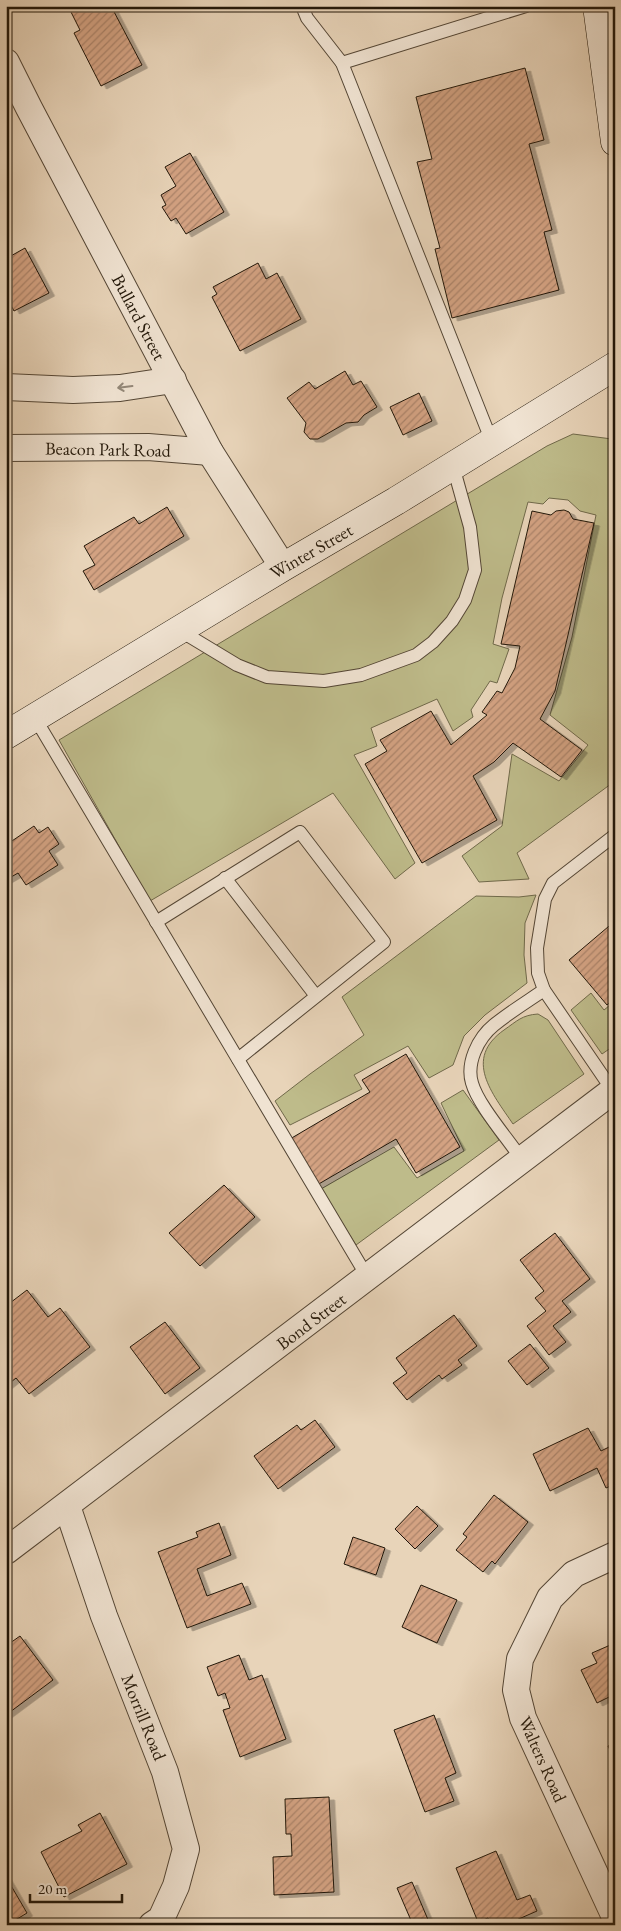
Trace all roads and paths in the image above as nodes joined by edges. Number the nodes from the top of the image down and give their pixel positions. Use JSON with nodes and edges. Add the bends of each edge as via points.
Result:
{"nodes":[{"id":1,"x":302,"y":6,"type":"edge"},
{"id":2,"x":526,"y":6,"type":"edge"},
{"id":3,"x":597,"y":6,"type":"edge"},
{"id":4,"x":6,"y":62,"type":"edge"},
{"id":5,"x":342,"y":64,"type":"junction"},
{"id":6,"x":615,"y":142,"type":"edge"},
{"id":7,"x":615,"y":366,"type":"edge"},
{"id":8,"x":173,"y":380,"type":"junction"},
{"id":9,"x":6,"y":388,"type":"edge"},
{"id":10,"x":492,"y":442,"type":"junction"},
{"id":11,"x":6,"y":448,"type":"edge"},
{"id":12,"x":210,"y":452,"type":"junction"},
{"id":13,"x":453,"y":466,"type":"junction"},
{"id":14,"x":283,"y":567,"type":"junction"},
{"id":15,"x":180,"y":630,"type":"junction"},
{"id":16,"x":35,"y":718,"type":"junction"},
{"id":17,"x":6,"y":735,"type":"edge"},
{"id":18,"x":615,"y":835,"type":"edge"},
{"id":19,"x":226,"y":878,"type":"junction"},
{"id":20,"x":156,"y":922,"type":"junction"},
{"id":21,"x":544,"y":990,"type":"junction"},
{"id":22,"x":316,"y":996,"type":"junction"},
{"id":23,"x":238,"y":1059,"type":"junction"},
{"id":24,"x":614,"y":1090,"type":"edge"},
{"id":25,"x":522,"y":1160,"type":"junction"},
{"id":26,"x":368,"y":1278,"type":"junction"},
{"id":27,"x":67,"y":1506,"type":"junction"},
{"id":28,"x":6,"y":1551,"type":"edge"},
{"id":29,"x":615,"y":1554,"type":"edge"},
{"id":30,"x":615,"y":1917,"type":"edge"},
{"id":31,"x":152,"y":1925,"type":"edge"}],
"edges":[{"from":1,"to":5,"type":"lane","via":[[307,18]]},
{"from":2,"to":5,"type":"lane"},
{"from":3,"to":6,"type":"street"},
{"from":4,"to":8,"type":"street","name":"Bullard Street"},
{"from":5,"to":10,"type":"lane"},
{"from":7,"to":10,"type":"street","name":"Winter Street"},
{"from":8,"to":9,"type":"street","one_way":true,"via":[[120,388]]},
{"from":8,"to":12,"type":"street","name":"Bullard Street"},
{"from":10,"to":13,"type":"street","name":"Winter Street"},
{"from":11,"to":12,"type":"street","name":"Beacon Park Road","via":[[148,447]]},
{"from":12,"to":14,"type":"street","name":"Bullard Street"},
{"from":13,"to":14,"type":"street","name":"Winter Street"},
{"from":13,"to":15,"type":"lane","via":[[470,527],[475,570],[465,600],[452,621],[416,656],[361,675],[324,681],[267,677],[237,665]]},
{"from":14,"to":15,"type":"street","name":"Winter Street"},
{"from":15,"to":16,"type":"street","name":"Winter Street"},
{"from":16,"to":17,"type":"street","name":"Winter Street"},
{"from":16,"to":20,"type":"lane"},
{"from":18,"to":21,"type":"lane","via":[[553,884],[545,899],[537,948],[538,973]]},
{"from":19,"to":20,"type":"lane"},
{"from":19,"to":22,"type":"lane"},
{"from":19,"to":22,"type":"lane","via":[[300,832],[384,942]]},
{"from":20,"to":23,"type":"lane"},
{"from":21,"to":24,"type":"lane"},
{"from":21,"to":25,"type":"lane","via":[[493,1026],[481,1039],[471,1060],[471,1082],[478,1096]]},
{"from":22,"to":23,"type":"lane"},
{"from":23,"to":26,"type":"lane"},
{"from":24,"to":25,"type":"street","name":"Bond Street"},
{"from":25,"to":26,"type":"street","name":"Bond Street"},
{"from":26,"to":27,"type":"street","name":"Bond Street"},
{"from":27,"to":28,"type":"street","name":"Bond Street"},
{"from":27,"to":31,"type":"street","name":"Morrill Road","via":[[104,1616],[166,1772],[186,1849],[176,1886],[160,1919]]},
{"from":29,"to":30,"type":"street","name":"Walters Road","via":[[574,1574],[550,1598],[520,1659],[516,1690],[523,1718]]}]}
